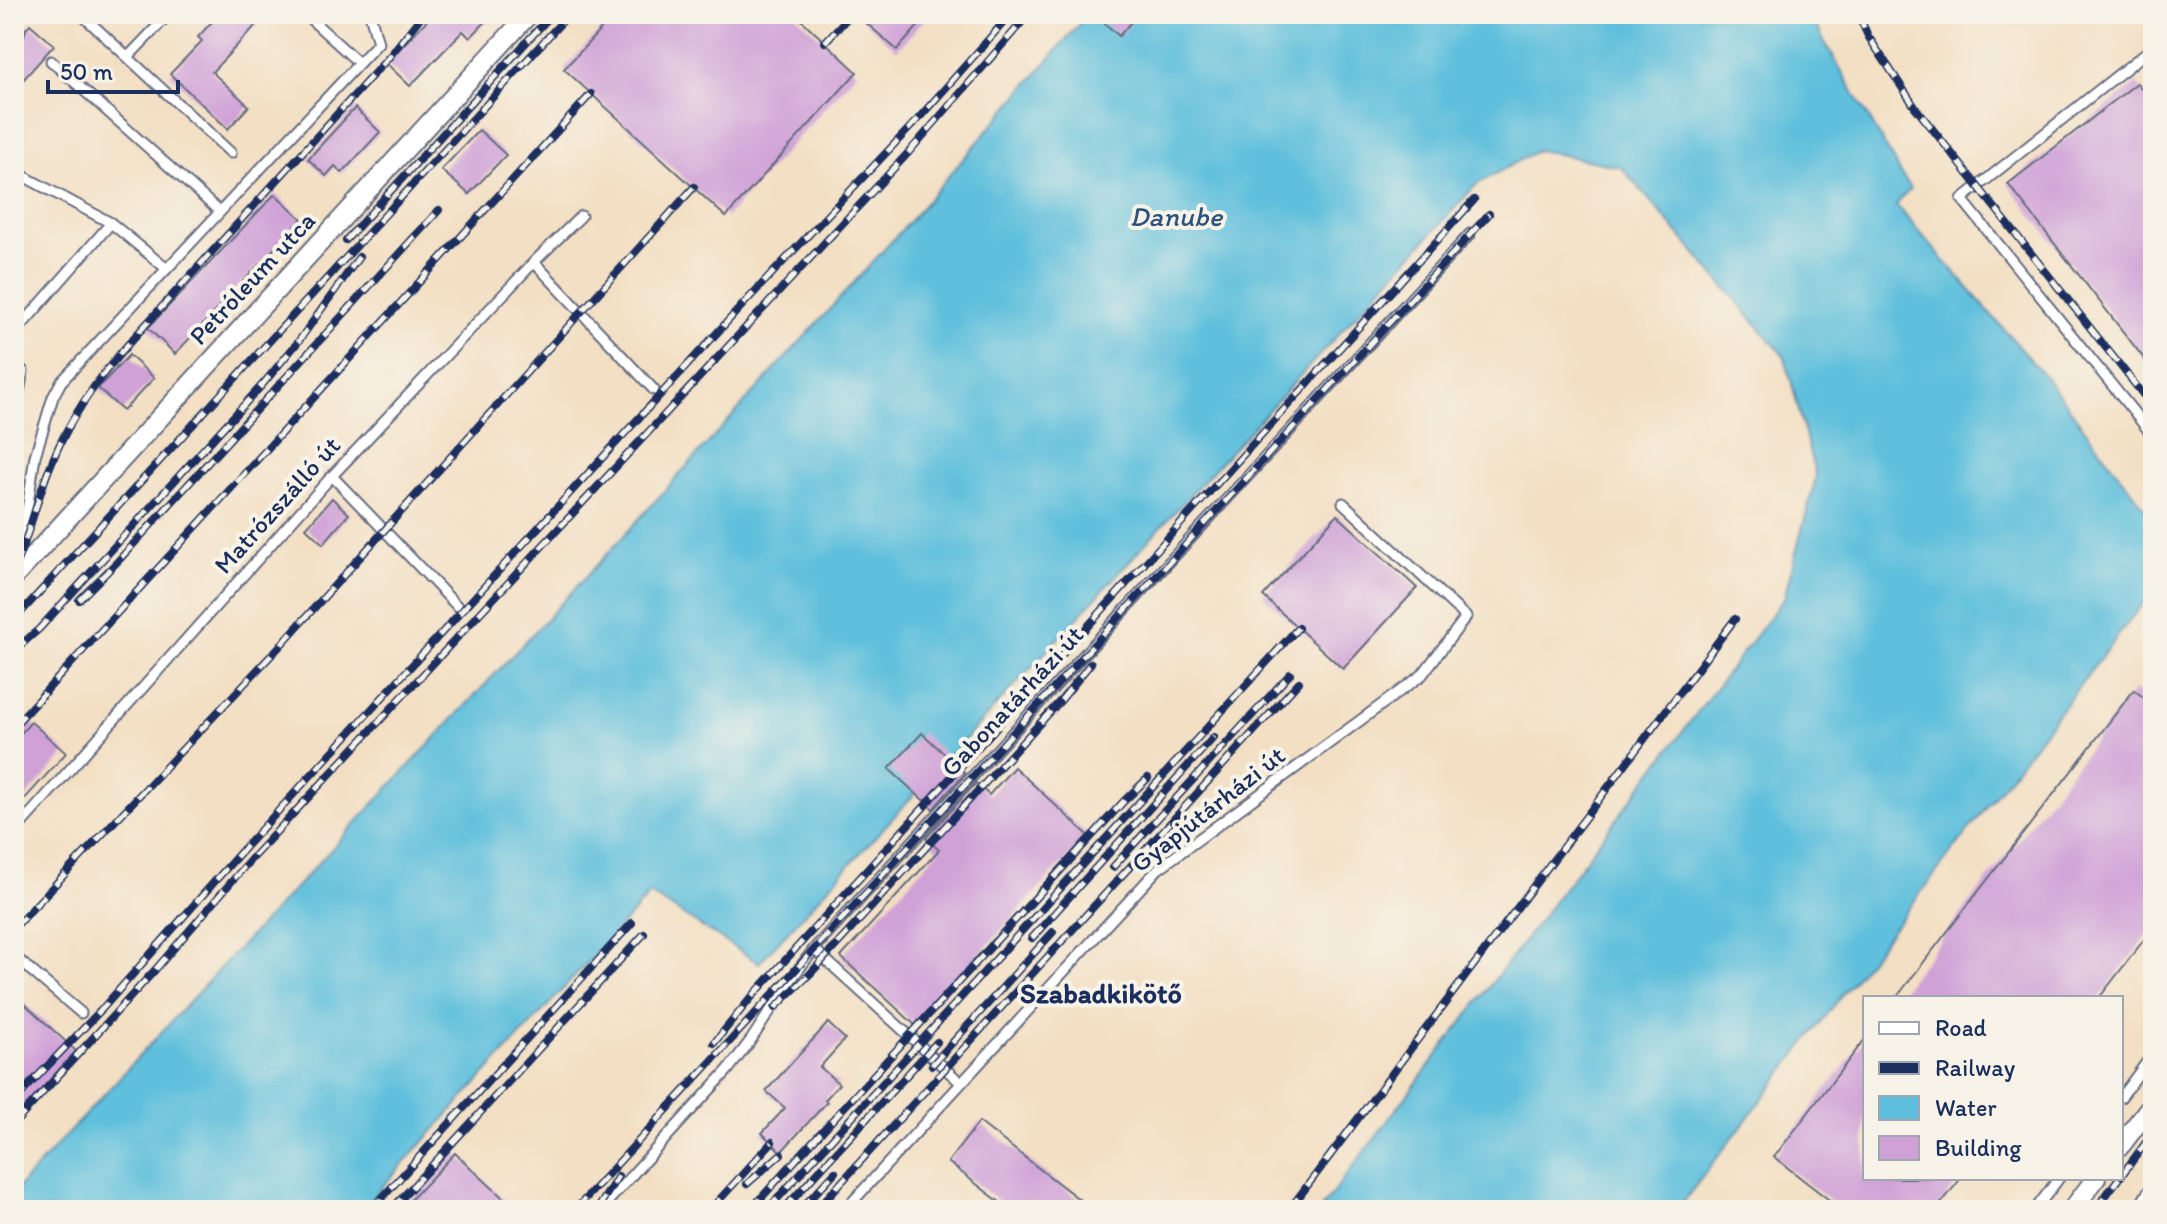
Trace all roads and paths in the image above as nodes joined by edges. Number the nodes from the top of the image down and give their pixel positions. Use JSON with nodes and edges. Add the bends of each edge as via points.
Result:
{"nodes":[{"id":1,"x":83,"y":14,"type":"edge"},
{"id":2,"x":169,"y":14,"type":"edge"},
{"id":3,"x":305,"y":14,"type":"edge"},
{"id":4,"x":370,"y":14,"type":"edge"},
{"id":5,"x":529,"y":14,"type":"edge"},
{"id":6,"x":2153,"y":47,"type":"edge"},
{"id":7,"x":128,"y":57,"type":"junction"},
{"id":8,"x":51,"y":61,"type":"dead end"},
{"id":9,"x":359,"y":63,"type":"junction"},
{"id":10,"x":231,"y":153,"type":"dead end"},
{"id":11,"x":14,"y":171,"type":"edge"},
{"id":12,"x":220,"y":212,"type":"junction"},
{"id":13,"x":581,"y":216,"type":"dead end"},
{"id":14,"x":111,"y":223,"type":"junction"},
{"id":15,"x":1470,"y":234,"type":"dead end"},
{"id":16,"x":534,"y":262,"type":"junction"},
{"id":17,"x":167,"y":269,"type":"junction"},
{"id":18,"x":14,"y":334,"type":"edge"},
{"id":19,"x":14,"y":363,"type":"edge"},
{"id":20,"x":654,"y":390,"type":"dead end"},
{"id":21,"x":14,"y":418,"type":"edge"},
{"id":22,"x":2153,"y":436,"type":"edge"},
{"id":23,"x":332,"y":476,"type":"junction"},
{"id":24,"x":1343,"y":503,"type":"dead end"},
{"id":25,"x":14,"y":514,"type":"edge"},
{"id":26,"x":17,"y":569,"type":"edge"},
{"id":27,"x":457,"y":606,"type":"dead end"},
{"id":28,"x":14,"y":832,"type":"edge"},
{"id":29,"x":814,"y":949,"type":"junction"},
{"id":30,"x":14,"y":956,"type":"edge"},
{"id":31,"x":81,"y":1013,"type":"dead end"},
{"id":32,"x":2153,"y":1054,"type":"edge"},
{"id":33,"x":961,"y":1083,"type":"junction"},
{"id":34,"x":2123,"y":1094,"type":"edge"},
{"id":35,"x":2153,"y":1103,"type":"edge"},
{"id":36,"x":2123,"y":1142,"type":"edge"},
{"id":37,"x":2058,"y":1180,"type":"edge"},
{"id":38,"x":2094,"y":1180,"type":"edge"},
{"id":39,"x":2153,"y":1184,"type":"edge"},
{"id":40,"x":600,"y":1210,"type":"edge"},
{"id":41,"x":845,"y":1210,"type":"edge"},
{"id":42,"x":2035,"y":1210,"type":"edge"},
{"id":43,"x":2072,"y":1210,"type":"edge"},
{"id":44,"x":2137,"y":1210,"type":"edge"}],
"edges":[{"from":1,"to":7,"type":"lane"},
{"from":2,"to":7,"type":"lane"},
{"from":3,"to":9,"type":"lane"},
{"from":4,"to":9,"type":"lane","via":[[378,43]]},
{"from":5,"to":26,"type":"street","name":"Petróleum utca"},
{"from":6,"to":22,"type":"lane","via":[[1962,199]]},
{"from":7,"to":10,"type":"lane"},
{"from":8,"to":12,"type":"lane"},
{"from":9,"to":12,"type":"lane"},
{"from":11,"to":14,"type":"lane"},
{"from":12,"to":17,"type":"lane"},
{"from":13,"to":16,"type":"lane","name":"Matrózszálló út"},
{"from":14,"to":17,"type":"lane"},
{"from":14,"to":18,"type":"lane"},
{"from":15,"to":29,"type":"lane","name":"Gabonatárházi út"},
{"from":16,"to":20,"type":"lane"},
{"from":16,"to":23,"type":"lane","name":"Matrózszálló út"},
{"from":17,"to":26,"type":"lane","via":[[61,382],[53,397],[35,456]]},
{"from":19,"to":21,"type":"lane","via":[[23,371]]},
{"from":23,"to":27,"type":"lane"},
{"from":23,"to":28,"type":"lane","name":"Matrózszálló út"},
{"from":24,"to":33,"type":"lane","name":"Gyapjútárházi út","via":[[1466,617],[1422,675],[1158,869]]},
{"from":25,"to":26,"type":"lane"},
{"from":29,"to":33,"type":"lane"},
{"from":29,"to":40,"type":"lane","name":"Gabonatárházi út","via":[[728,1070]]},
{"from":30,"to":31,"type":"lane"},
{"from":32,"to":34,"type":"lane"},
{"from":33,"to":41,"type":"lane","name":"Gyapjútárházi út"},
{"from":35,"to":36,"type":"street"},
{"from":37,"to":42,"type":"lane"},
{"from":38,"to":43,"type":"street"},
{"from":39,"to":44,"type":"lane"}]}
